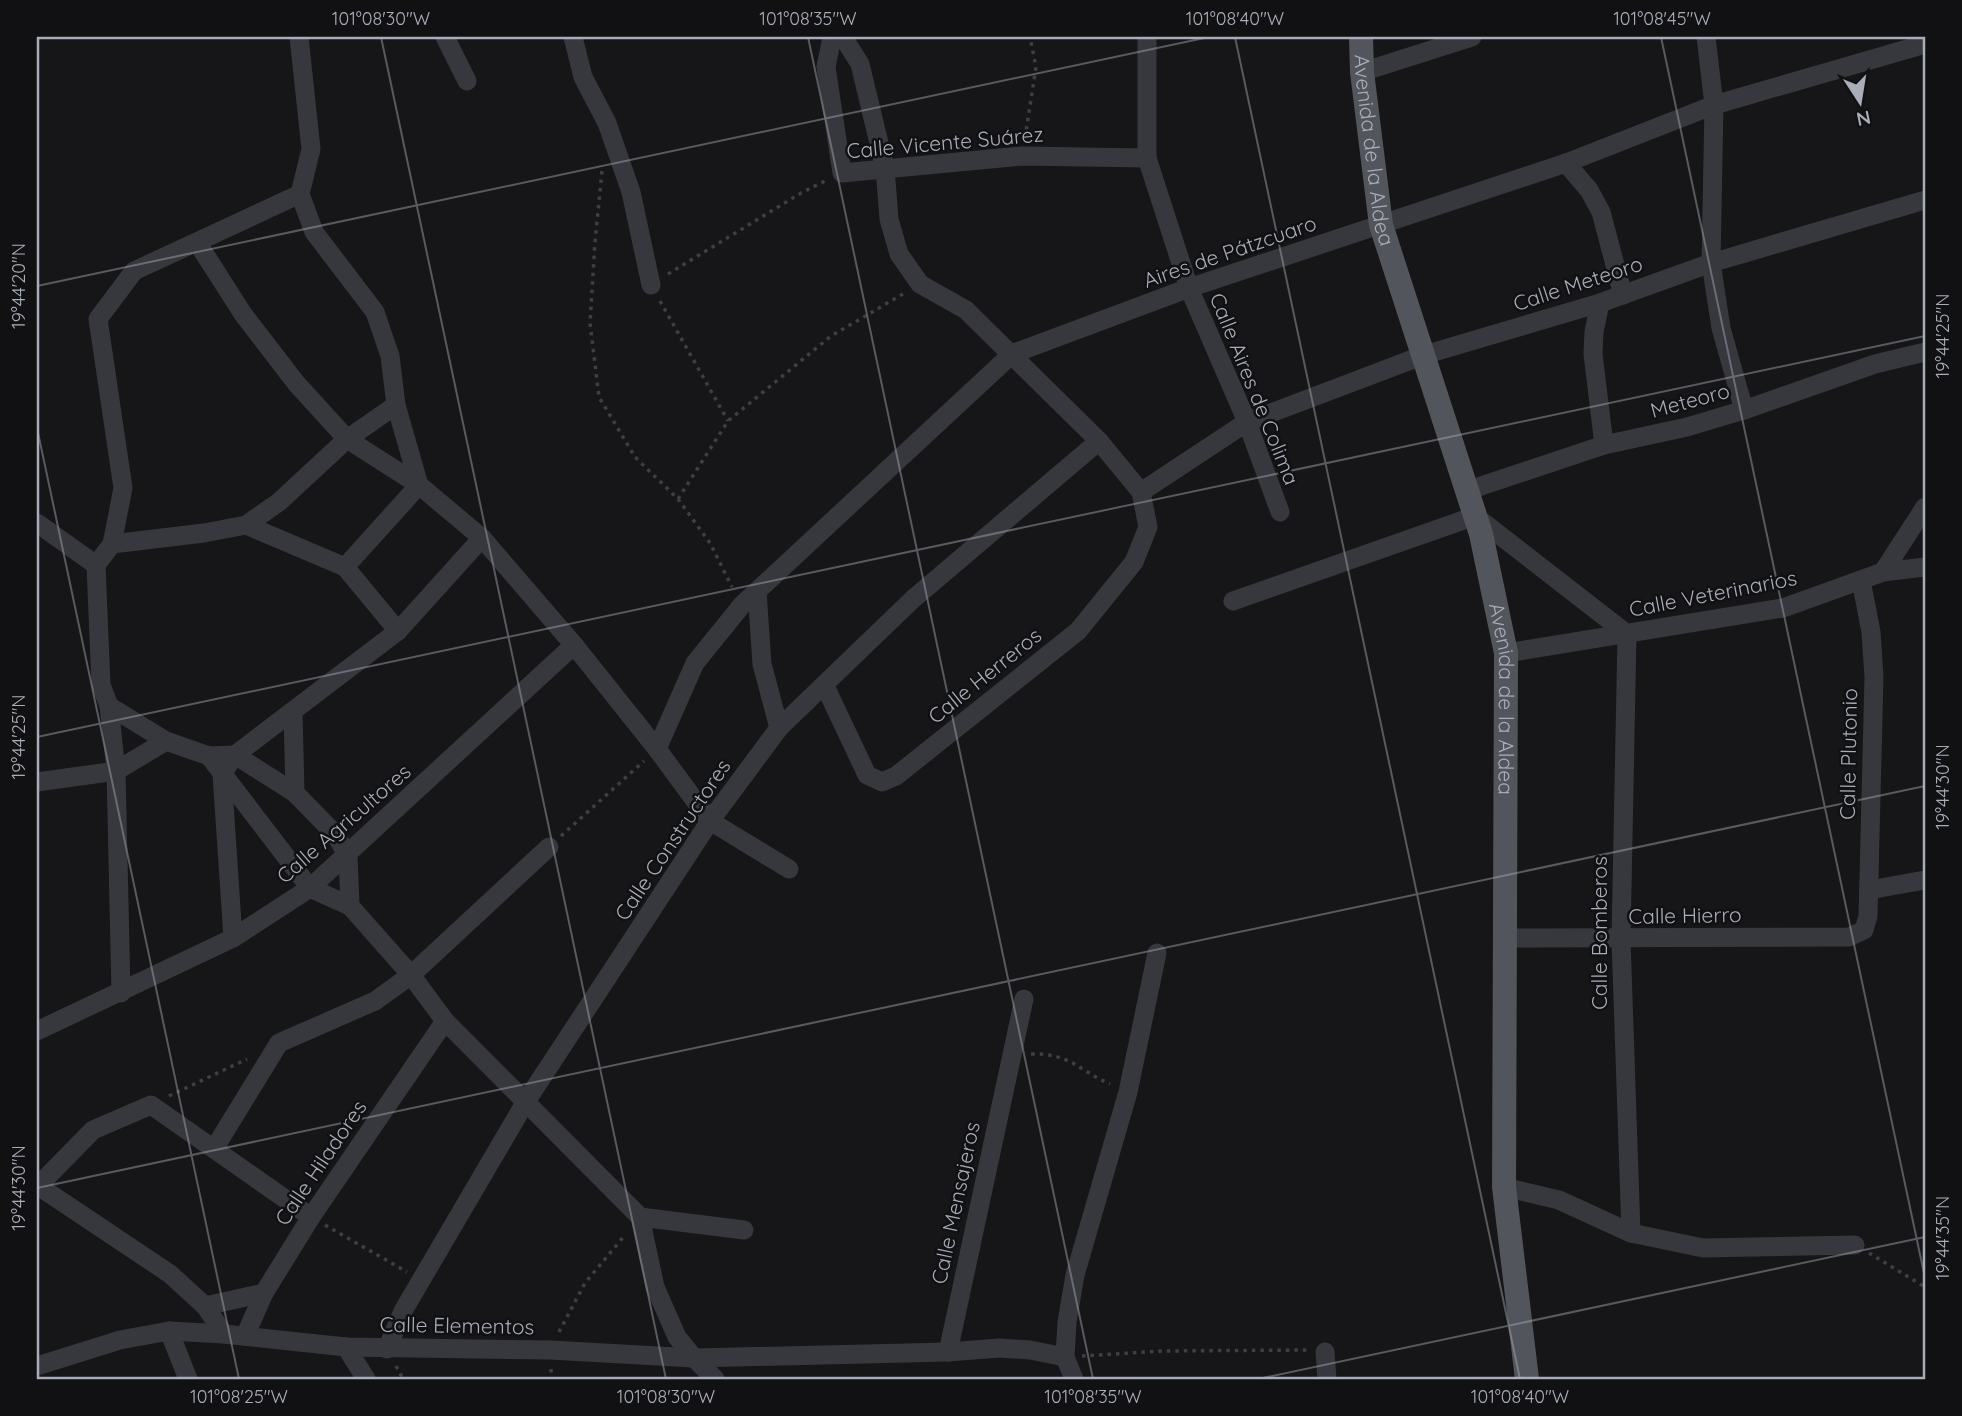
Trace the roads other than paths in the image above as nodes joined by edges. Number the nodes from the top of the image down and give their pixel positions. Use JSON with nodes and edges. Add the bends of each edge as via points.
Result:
{"nodes":[{"id":1,"x":299,"y":37,"type":"edge"},
{"id":2,"x":445,"y":37,"type":"edge"},
{"id":3,"x":573,"y":37,"type":"edge"},
{"id":4,"x":832,"y":37,"type":"edge"},
{"id":5,"x":843,"y":37,"type":"edge"},
{"id":6,"x":1147,"y":37,"type":"edge"},
{"id":7,"x":1362,"y":37,"type":"edge"},
{"id":8,"x":1472,"y":37,"type":"edge"},
{"id":9,"x":1706,"y":37,"type":"edge"},
{"id":10,"x":1925,"y":44,"type":"edge"},
{"id":11,"x":1362,"y":72,"type":"junction"},
{"id":12,"x":467,"y":81,"type":"dead end"},
{"id":13,"x":1714,"y":105,"type":"junction"},
{"id":14,"x":1147,"y":158,"type":"junction"},
{"id":15,"x":1566,"y":163,"type":"junction"},
{"id":16,"x":885,"y":168,"type":"junction"},
{"id":17,"x":300,"y":194,"type":"junction"},
{"id":18,"x":1924,"y":204,"type":"edge"},
{"id":19,"x":1381,"y":225,"type":"junction"},
{"id":20,"x":197,"y":242,"type":"junction"},
{"id":21,"x":1711,"y":263,"type":"junction"},
{"id":22,"x":651,"y":285,"type":"road end"},
{"id":23,"x":1189,"y":288,"type":"junction"},
{"id":24,"x":1623,"y":295,"type":"junction"},
{"id":25,"x":1600,"y":303,"type":"junction"},
{"id":26,"x":1925,"y":352,"type":"edge"},
{"id":27,"x":1012,"y":354,"type":"junction"},
{"id":28,"x":1424,"y":355,"type":"junction"},
{"id":29,"x":396,"y":405,"type":"junction"},
{"id":30,"x":1744,"y":410,"type":"junction"},
{"id":31,"x":1247,"y":422,"type":"junction"},
{"id":32,"x":347,"y":439,"type":"junction"},
{"id":33,"x":1099,"y":441,"type":"junction"},
{"id":34,"x":1604,"y":445,"type":"junction"},
{"id":35,"x":419,"y":485,"type":"junction"},
{"id":36,"x":1466,"y":491,"type":"junction"},
{"id":37,"x":1141,"y":492,"type":"junction"},
{"id":38,"x":1925,"y":507,"type":"edge"},
{"id":39,"x":1280,"y":512,"type":"dead end"},
{"id":40,"x":1475,"y":516,"type":"junction"},
{"id":41,"x":37,"y":523,"type":"edge"},
{"id":42,"x":247,"y":525,"type":"junction"},
{"id":43,"x":482,"y":538,"type":"junction"},
{"id":44,"x":112,"y":544,"type":"junction"},
{"id":45,"x":96,"y":565,"type":"junction"},
{"id":46,"x":345,"y":567,"type":"junction"},
{"id":47,"x":1925,"y":567,"type":"edge"},
{"id":48,"x":1883,"y":572,"type":"junction"},
{"id":49,"x":1861,"y":580,"type":"junction"},
{"id":50,"x":757,"y":591,"type":"junction"},
{"id":51,"x":1233,"y":601,"type":"dead end"},
{"id":52,"x":398,"y":631,"type":"junction"},
{"id":53,"x":1627,"y":634,"type":"junction"},
{"id":54,"x":575,"y":645,"type":"junction"},
{"id":55,"x":1506,"y":653,"type":"junction"},
{"id":56,"x":825,"y":686,"type":"junction"},
{"id":57,"x":109,"y":706,"type":"junction"},
{"id":58,"x":293,"y":712,"type":"junction"},
{"id":59,"x":779,"y":728,"type":"junction"},
{"id":60,"x":166,"y":741,"type":"junction"},
{"id":61,"x":657,"y":749,"type":"junction"},
{"id":62,"x":234,"y":755,"type":"junction"},
{"id":63,"x":209,"y":756,"type":"junction"},
{"id":64,"x":116,"y":771,"type":"junction"},
{"id":65,"x":222,"y":774,"type":"junction"},
{"id":66,"x":37,"y":782,"type":"edge"},
{"id":67,"x":295,"y":793,"type":"junction"},
{"id":68,"x":710,"y":821,"type":"junction"},
{"id":69,"x":550,"y":847,"type":"road end"},
{"id":70,"x":348,"y":856,"type":"junction"},
{"id":71,"x":789,"y":869,"type":"dead end"},
{"id":72,"x":1925,"y":880,"type":"edge"},
{"id":73,"x":310,"y":888,"type":"junction"},
{"id":74,"x":1869,"y":890,"type":"junction"},
{"id":75,"x":350,"y":906,"type":"junction"},
{"id":76,"x":1864,"y":930,"type":"joint"},
{"id":77,"x":233,"y":938,"type":"junction"},
{"id":78,"x":1506,"y":938,"type":"junction"},
{"id":79,"x":1620,"y":939,"type":"junction"},
{"id":80,"x":1157,"y":953,"type":"dead end"},
{"id":81,"x":411,"y":975,"type":"junction"},
{"id":82,"x":121,"y":993,"type":"junction"},
{"id":83,"x":1024,"y":999,"type":"dead end"},
{"id":84,"x":445,"y":1021,"type":"junction"},
{"id":85,"x":37,"y":1031,"type":"edge"},
{"id":86,"x":525,"y":1103,"type":"junction"},
{"id":87,"x":214,"y":1149,"type":"junction"},
{"id":88,"x":37,"y":1185,"type":"edge"},
{"id":89,"x":1504,"y":1187,"type":"junction"},
{"id":90,"x":311,"y":1217,"type":"junction"},
{"id":91,"x":640,"y":1217,"type":"junction"},
{"id":92,"x":744,"y":1230,"type":"dead end"},
{"id":93,"x":1631,"y":1233,"type":"junction"},
{"id":94,"x":1855,"y":1245,"type":"road end"},
{"id":95,"x":264,"y":1293,"type":"junction"},
{"id":96,"x":205,"y":1306,"type":"junction"},
{"id":97,"x":169,"y":1331,"type":"junction"},
{"id":98,"x":224,"y":1334,"type":"junction"},
{"id":99,"x":245,"y":1336,"type":"junction"},
{"id":100,"x":346,"y":1347,"type":"junction"},
{"id":101,"x":387,"y":1349,"type":"junction"},
{"id":102,"x":948,"y":1352,"type":"junction"},
{"id":103,"x":1325,"y":1352,"type":"road end"},
{"id":104,"x":1065,"y":1357,"type":"junction"},
{"id":105,"x":694,"y":1358,"type":"junction"},
{"id":106,"x":39,"y":1364,"type":"edge"},
{"id":107,"x":188,"y":1379,"type":"edge"},
{"id":108,"x":366,"y":1379,"type":"edge"},
{"id":109,"x":715,"y":1379,"type":"edge"},
{"id":110,"x":1074,"y":1379,"type":"edge"},
{"id":111,"x":1327,"y":1379,"type":"edge"},
{"id":112,"x":1527,"y":1379,"type":"edge"}],
"edges":[{"from":1,"to":17,"type":"street","via":[[311,149]]},
{"from":2,"to":12,"type":"street"},
{"from":3,"to":22,"type":"street","via":[[583,77],[607,123],[631,192]]},
{"from":4,"to":16,"type":"street","name":"Calle Vicente Suárez","via":[[826,67],[842,173]]},
{"from":5,"to":16,"type":"street","via":[[860,64]]},
{"from":6,"to":14,"type":"street","name":"Calle Aires de Colima"},
{"from":7,"to":11,"type":"main road","name":"Avenida de la Aldea"},
{"from":8,"to":11,"type":"street"},
{"from":9,"to":13,"type":"street"},
{"from":10,"to":13,"type":"street","name":"Aires de Pátzcuaro"},
{"from":11,"to":19,"type":"main road","name":"Avenida de la Aldea"},
{"from":13,"to":15,"type":"street","name":"Aires de Pátzcuaro"},
{"from":13,"to":21,"type":"street"},
{"from":14,"to":16,"type":"street","name":"Calle Vicente Suárez","via":[[1022,156]]},
{"from":14,"to":23,"type":"street","name":"Calle Aires de Colima"},
{"from":15,"to":19,"type":"street","name":"Aires de Pátzcuaro"},
{"from":15,"to":24,"type":"street","via":[[1601,212]]},
{"from":16,"to":27,"type":"street","via":[[889,219],[900,254],[920,284],[966,310]]},
{"from":17,"to":20,"type":"street"},
{"from":17,"to":29,"type":"street","via":[[314,232],[375,313],[390,356]]},
{"from":18,"to":21,"type":"street","name":"Calle Meteoro"},
{"from":19,"to":23,"type":"street","name":"Aires de Pátzcuaro"},
{"from":19,"to":28,"type":"main road","name":"Avenida de la Aldea"},
{"from":20,"to":32,"type":"street","via":[[250,324]]},
{"from":20,"to":44,"type":"street","via":[[134,271],[97,319],[123,488]]},
{"from":21,"to":24,"type":"street","name":"Calle Meteoro"},
{"from":21,"to":30,"type":"street","via":[[1721,328]]},
{"from":23,"to":27,"type":"street","name":"Aires de Pátzcuaro"},
{"from":23,"to":31,"type":"street","name":"Calle Aires de Colima"},
{"from":24,"to":25,"type":"street","name":"Calle Meteoro"},
{"from":25,"to":28,"type":"street","name":"Calle Meteoro"},
{"from":25,"to":34,"type":"street","via":[[1593,354]]},
{"from":26,"to":30,"type":"street","name":"Meteoro","via":[[1875,363]]},
{"from":27,"to":33,"type":"street"},
{"from":27,"to":50,"type":"street","name":"Aires de Pátzcuaro"},
{"from":28,"to":31,"type":"street","name":"Calle Meteoro"},
{"from":28,"to":36,"type":"main road","name":"Avenida de la Aldea"},
{"from":29,"to":32,"type":"street"},
{"from":29,"to":35,"type":"street"},
{"from":30,"to":34,"type":"street","name":"Meteoro"},
{"from":31,"to":37,"type":"street","name":"Calle Meteoro"},
{"from":31,"to":39,"type":"street","name":"Calle Aires de Colima"},
{"from":32,"to":35,"type":"street"},
{"from":32,"to":42,"type":"street"},
{"from":33,"to":37,"type":"street"},
{"from":33,"to":56,"type":"street","name":"Calle Constructores","via":[[913,599]]},
{"from":34,"to":36,"type":"street","name":"Meteoro"},
{"from":35,"to":43,"type":"street"},
{"from":35,"to":46,"type":"street"},
{"from":36,"to":40,"type":"main road","name":"Avenida de la Aldea"},
{"from":37,"to":56,"type":"street","name":"Calle Herreros","via":[[1148,527],[1134,562],[1078,631],[896,776],[882,782],[867,775]]},
{"from":38,"to":48,"type":"street"},
{"from":40,"to":51,"type":"street"},
{"from":40,"to":53,"type":"street"},
{"from":40,"to":55,"type":"main road","name":"Avenida de la Aldea"},
{"from":41,"to":45,"type":"street"},
{"from":42,"to":44,"type":"street"},
{"from":42,"to":46,"type":"street"},
{"from":43,"to":52,"type":"street"},
{"from":43,"to":54,"type":"street"},
{"from":44,"to":45,"type":"street"},
{"from":45,"to":57,"type":"street","via":[[101,685]]},
{"from":46,"to":52,"type":"street"},
{"from":47,"to":48,"type":"street","name":"Calle Veterinarios"},
{"from":48,"to":49,"type":"street","name":"Calle Veterinarios"},
{"from":49,"to":53,"type":"street","name":"Calle Veterinarios","via":[[1783,608]]},
{"from":49,"to":74,"type":"street","name":"Calle Plutonio","via":[[1874,677]]},
{"from":50,"to":59,"type":"street","via":[[762,664]]},
{"from":50,"to":61,"type":"street","name":"Aires de Pátzcuaro","via":[[695,663]]},
{"from":52,"to":58,"type":"street"},
{"from":53,"to":55,"type":"street","name":"Calle Veterinarios"},
{"from":53,"to":79,"type":"street","name":"Calle Bomberos"},
{"from":54,"to":61,"type":"street"},
{"from":54,"to":70,"type":"street","name":"Calle Agricultores"},
{"from":55,"to":78,"type":"main road","name":"Avenida de la Aldea"},
{"from":56,"to":59,"type":"street","name":"Calle Constructores"},
{"from":57,"to":60,"type":"street"},
{"from":57,"to":64,"type":"street"},
{"from":58,"to":62,"type":"street"},
{"from":58,"to":67,"type":"street"},
{"from":59,"to":68,"type":"street","name":"Calle Constructores"},
{"from":60,"to":63,"type":"street"},
{"from":60,"to":64,"type":"street"},
{"from":61,"to":68,"type":"street"},
{"from":62,"to":63,"type":"street"},
{"from":62,"to":65,"type":"street"},
{"from":62,"to":67,"type":"street"},
{"from":63,"to":65,"type":"street"},
{"from":64,"to":66,"type":"street"},
{"from":64,"to":82,"type":"street"},
{"from":65,"to":73,"type":"street"},
{"from":65,"to":77,"type":"street"},
{"from":67,"to":70,"type":"street","via":[[335,834]]},
{"from":68,"to":71,"type":"street"},
{"from":68,"to":86,"type":"street","name":"Calle Constructores"},
{"from":69,"to":81,"type":"street"},
{"from":70,"to":73,"type":"street","name":"Calle Agricultores"},
{"from":70,"to":75,"type":"street"},
{"from":72,"to":74,"type":"street"},
{"from":73,"to":75,"type":"street"},
{"from":73,"to":77,"type":"street","name":"Calle Agricultores"},
{"from":74,"to":76,"type":"street","name":"Calle Plutonio"},
{"from":75,"to":81,"type":"street"},
{"from":76,"to":79,"type":"street","name":"Calle Hierro","via":[[1849,937]]},
{"from":77,"to":82,"type":"street","name":"Calle Agricultores"},
{"from":78,"to":79,"type":"street","name":"Calle Hierro"},
{"from":78,"to":89,"type":"main road","name":"Avenida de la Aldea"},
{"from":79,"to":93,"type":"street","name":"Calle Bomberos"},
{"from":80,"to":104,"type":"street","via":[[1128,1092],[1075,1275]]},
{"from":81,"to":84,"type":"street"},
{"from":81,"to":87,"type":"street","via":[[375,1001],[279,1043]]},
{"from":82,"to":85,"type":"street","name":"Calle Agricultores"},
{"from":83,"to":102,"type":"street","name":"Calle Mensajeros"},
{"from":84,"to":86,"type":"street"},
{"from":84,"to":90,"type":"street","name":"Calle Hiladores"},
{"from":86,"to":91,"type":"street"},
{"from":86,"to":101,"type":"street","name":"Calle Constructores","via":[[402,1311]]},
{"from":87,"to":88,"type":"street","via":[[151,1105],[93,1130]]},
{"from":87,"to":90,"type":"street"},
{"from":88,"to":96,"type":"street","via":[[170,1274]]},
{"from":89,"to":93,"type":"street","via":[[1559,1200]]},
{"from":89,"to":112,"type":"main road","name":"Avenida de la Aldea"},
{"from":90,"to":95,"type":"street","name":"Calle Hiladores"},
{"from":91,"to":92,"type":"street"},
{"from":91,"to":105,"type":"street","via":[[655,1287],[677,1337]]},
{"from":93,"to":94,"type":"street","via":[[1703,1248]]},
{"from":95,"to":96,"type":"street"},
{"from":95,"to":99,"type":"street","name":"Calle Hiladores"},
{"from":96,"to":98,"type":"street"},
{"from":97,"to":98,"type":"street","name":"Calle Elementos"},
{"from":97,"to":106,"type":"street","name":"Calle Elementos"},
{"from":97,"to":107,"type":"street"},
{"from":98,"to":99,"type":"street","name":"Calle Elementos"},
{"from":99,"to":100,"type":"street","name":"Calle Elementos"},
{"from":100,"to":101,"type":"street","name":"Calle Elementos"},
{"from":100,"to":108,"type":"street"},
{"from":101,"to":105,"type":"street","name":"Calle Elementos","via":[[550,1350]]},
{"from":102,"to":104,"type":"street","via":[[999,1348]]},
{"from":102,"to":105,"type":"street"},
{"from":103,"to":111,"type":"street"},
{"from":104,"to":110,"type":"street"},
{"from":105,"to":109,"type":"street"}]}
